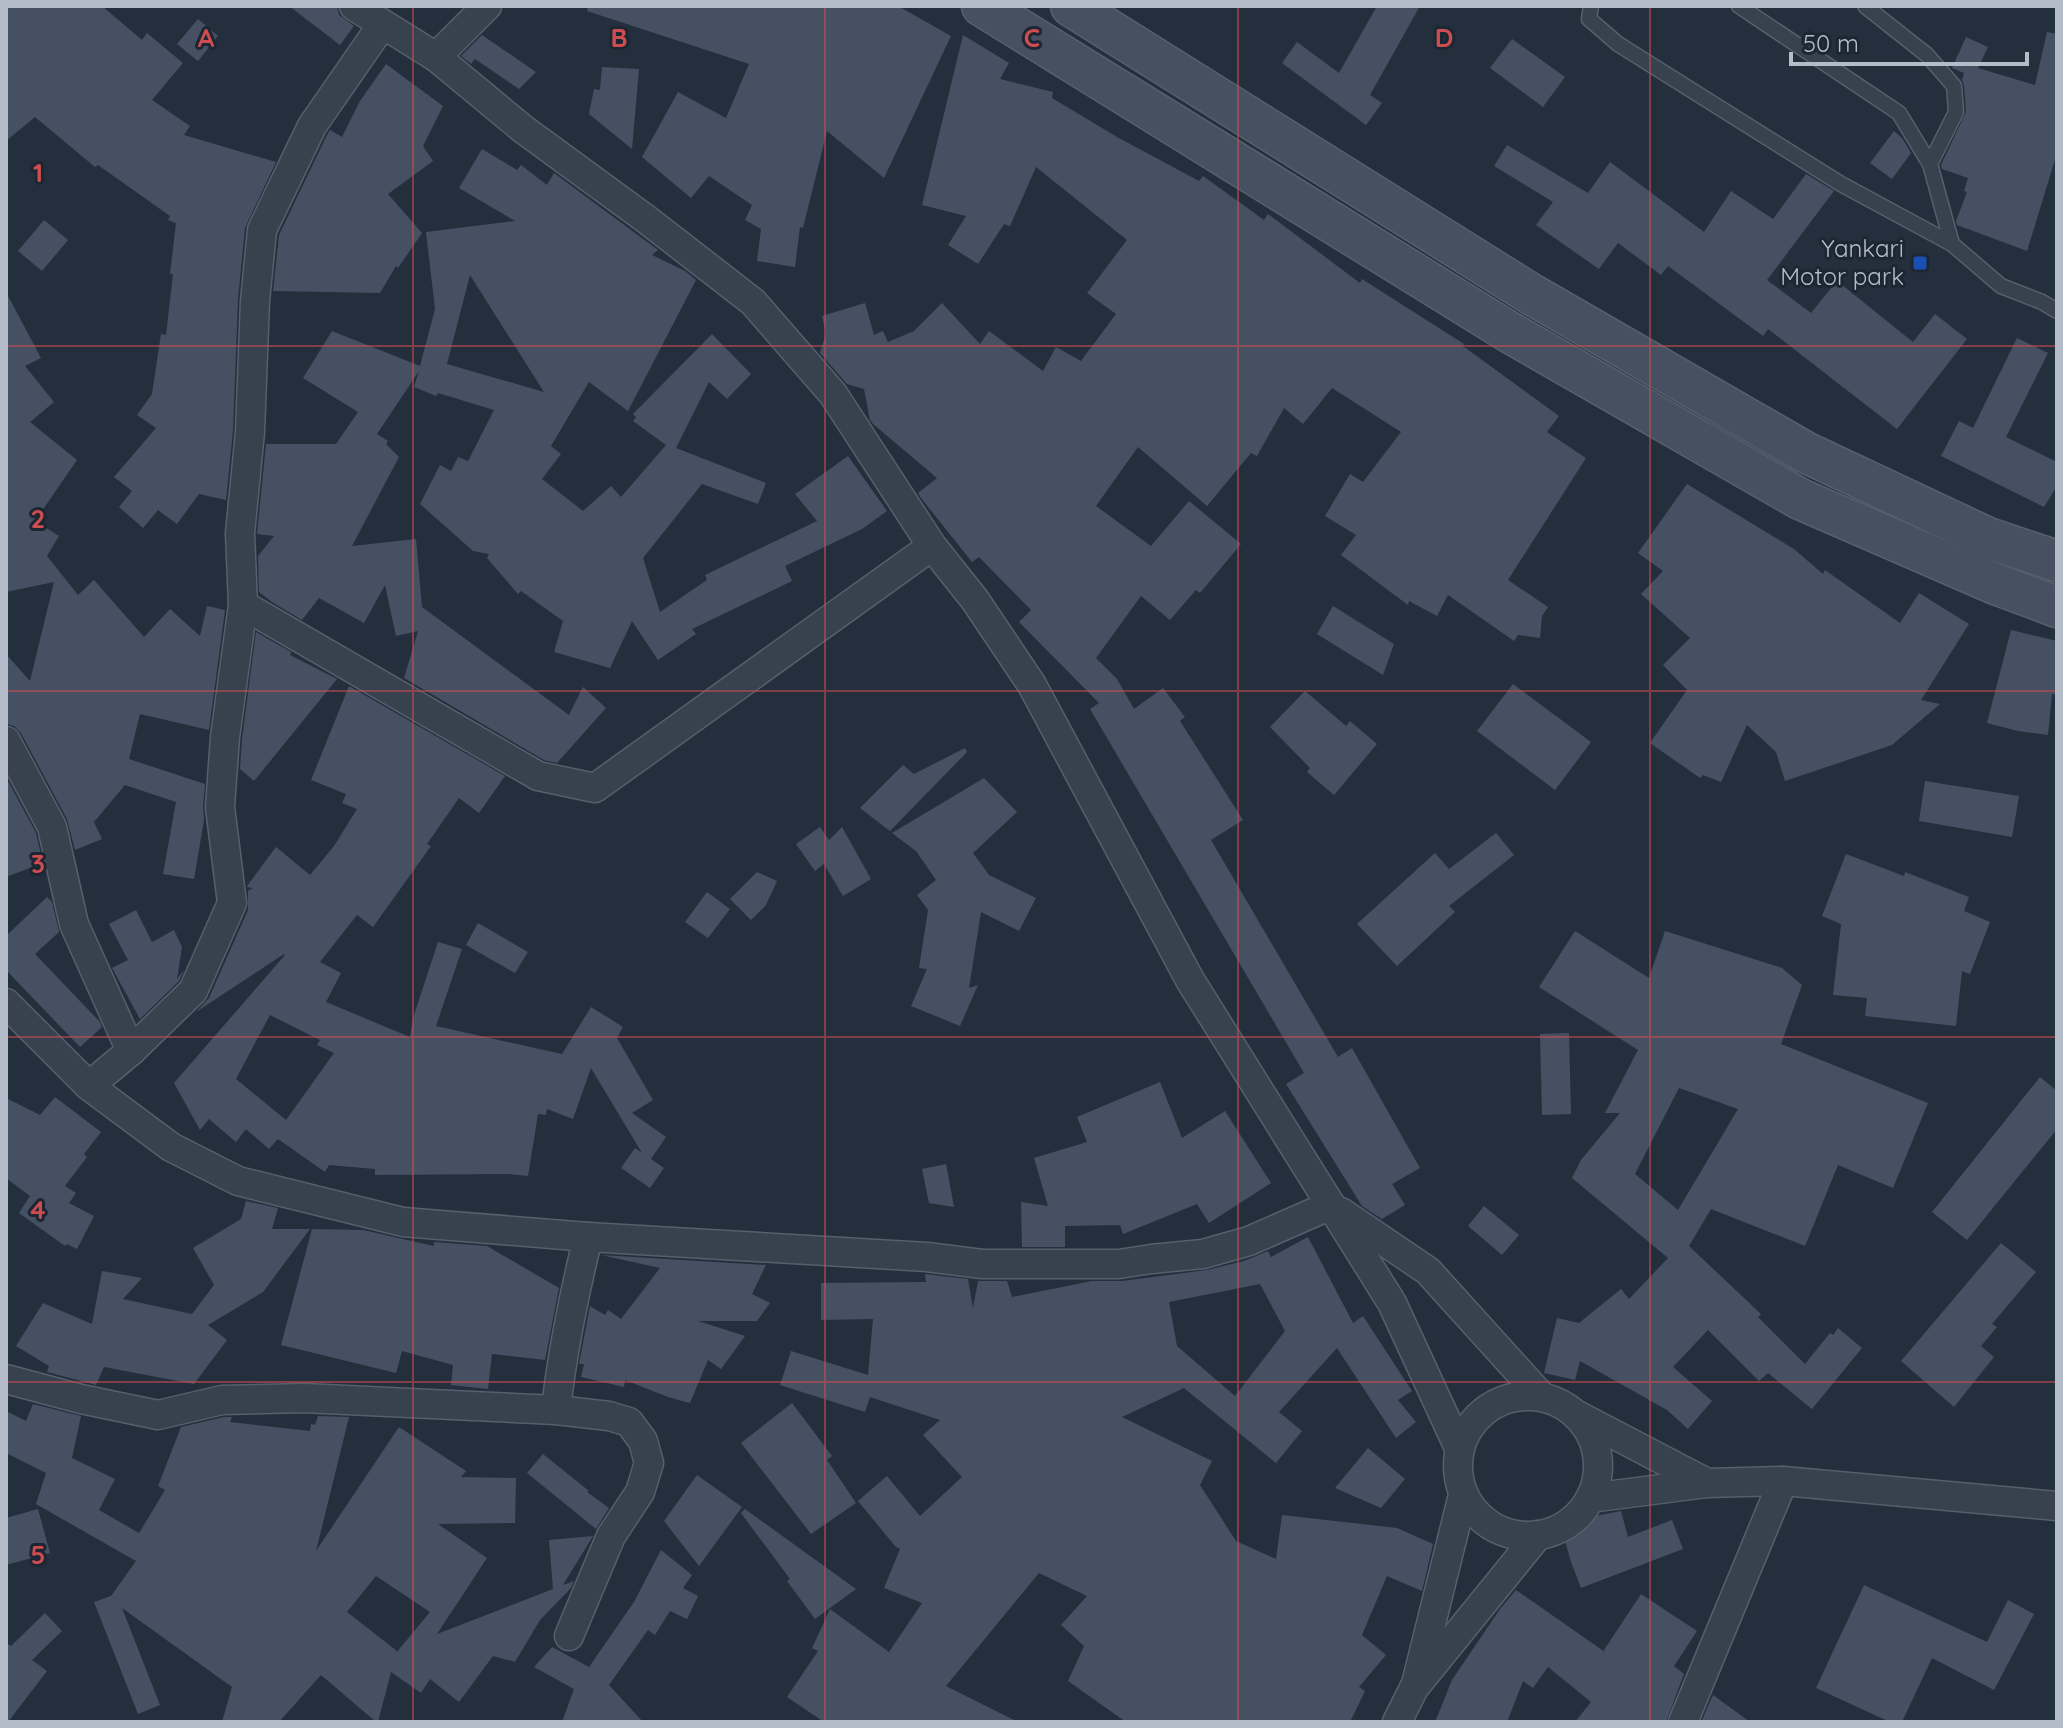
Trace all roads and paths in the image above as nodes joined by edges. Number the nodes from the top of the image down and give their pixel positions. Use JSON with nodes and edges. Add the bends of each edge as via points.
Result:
{"nodes":[{"id":1,"x":354,"y":6,"type":"edge"},
{"id":2,"x":487,"y":6,"type":"edge"},
{"id":3,"x":982,"y":6,"type":"edge"},
{"id":4,"x":1071,"y":6,"type":"edge"},
{"id":5,"x":1591,"y":6,"type":"edge"},
{"id":6,"x":1739,"y":6,"type":"edge"},
{"id":7,"x":1865,"y":6,"type":"edge"},
{"id":8,"x":382,"y":25,"type":"junction"},
{"id":9,"x":436,"y":57,"type":"junction"},
{"id":10,"x":1930,"y":164,"type":"junction"},
{"id":11,"x":1952,"y":244,"type":"junction"},
{"id":12,"x":2057,"y":311,"type":"edge"},
{"id":13,"x":932,"y":546,"type":"junction"},
{"id":14,"x":2057,"y":561,"type":"edge"},
{"id":15,"x":243,"y":605,"type":"junction"},
{"id":16,"x":2057,"y":607,"type":"edge"},
{"id":17,"x":6,"y":741,"type":"edge"},
{"id":18,"x":6,"y":1003,"type":"edge"},
{"id":19,"x":131,"y":1051,"type":"junction"},
{"id":20,"x":89,"y":1086,"type":"junction"},
{"id":21,"x":1331,"y":1205,"type":"junction"},
{"id":22,"x":588,"y":1237,"type":"junction"},
{"id":23,"x":6,"y":1379,"type":"edge"},
{"id":24,"x":1541,"y":1396,"type":"junction"},
{"id":25,"x":556,"y":1410,"type":"junction"},
{"id":26,"x":1576,"y":1414,"type":"junction"},
{"id":27,"x":1459,"y":1448,"type":"junction"},
{"id":28,"x":1783,"y":1481,"type":"junction"},
{"id":29,"x":1707,"y":1483,"type":"junction"},
{"id":30,"x":1463,"y":1495,"type":"junction"},
{"id":31,"x":1590,"y":1498,"type":"junction"},
{"id":32,"x":2057,"y":1506,"type":"edge"},
{"id":33,"x":1538,"y":1535,"type":"junction"},
{"id":34,"x":569,"y":1636,"type":"dead end"},
{"id":35,"x":1414,"y":1688,"type":"junction"},
{"id":36,"x":1397,"y":1722,"type":"edge"},
{"id":37,"x":1683,"y":1722,"type":"edge"}],
"edges":[{"from":1,"to":8,"type":"street"},
{"from":2,"to":9,"type":"street"},
{"from":3,"to":16,"type":"street","via":[[1509,332],[1800,499]]},
{"from":4,"to":14,"type":"street","via":[[1531,294],[1805,452],[1988,538]]},
{"from":5,"to":11,"type":"lane","via":[[1589,19],[1618,44],[1841,184]]},
{"from":6,"to":10,"type":"lane","via":[[1899,113]]},
{"from":7,"to":10,"type":"lane","via":[[1927,55],[1954,86],[1956,112]]},
{"from":8,"to":9,"type":"street"},
{"from":8,"to":15,"type":"street","via":[[312,126],[262,230],[240,533]]},
{"from":9,"to":13,"type":"street","via":[[753,302],[833,394]]},
{"from":10,"to":11,"type":"lane"},
{"from":11,"to":12,"type":"lane","via":[[2001,286]]},
{"from":13,"to":15,"type":"street","via":[[595,788],[538,776]]},
{"from":13,"to":21,"type":"street","via":[[1032,685],[1190,980]]},
{"from":15,"to":19,"type":"street","via":[[220,807],[232,903],[193,991]]},
{"from":17,"to":19,"type":"street","via":[[52,827],[74,924]]},
{"from":18,"to":20,"type":"street"},
{"from":19,"to":20,"type":"street"},
{"from":20,"to":22,"type":"street","via":[[171,1147],[238,1181],[403,1222]]},
{"from":21,"to":22,"type":"street","via":[[1249,1241],[1203,1254],[1119,1264],[982,1264]]},
{"from":21,"to":24,"type":"street","via":[[1428,1271]]},
{"from":21,"to":27,"type":"street","via":[[1392,1303]]},
{"from":22,"to":25,"type":"street","via":[[567,1328]]},
{"from":23,"to":25,"type":"street","via":[[158,1415],[222,1400],[304,1398]]},
{"from":24,"to":26,"type":"street"},
{"from":24,"to":27,"type":"street","via":[[1512,1397],[1485,1410]]},
{"from":25,"to":34,"type":"street","via":[[629,1422],[643,1441],[649,1463],[640,1492],[611,1536]]},
{"from":26,"to":29,"type":"street"},
{"from":26,"to":31,"type":"street","via":[[1595,1443],[1598,1460]]},
{"from":27,"to":30,"type":"street","via":[[1457,1472]]},
{"from":28,"to":29,"type":"street"},
{"from":28,"to":32,"type":"street"},
{"from":28,"to":37,"type":"street"},
{"from":29,"to":31,"type":"street"},
{"from":30,"to":33,"type":"street","via":[[1495,1528],[1516,1536]]},
{"from":30,"to":35,"type":"street"},
{"from":31,"to":33,"type":"street","via":[[1559,1529]]},
{"from":33,"to":35,"type":"street"},
{"from":35,"to":36,"type":"street"}]}
